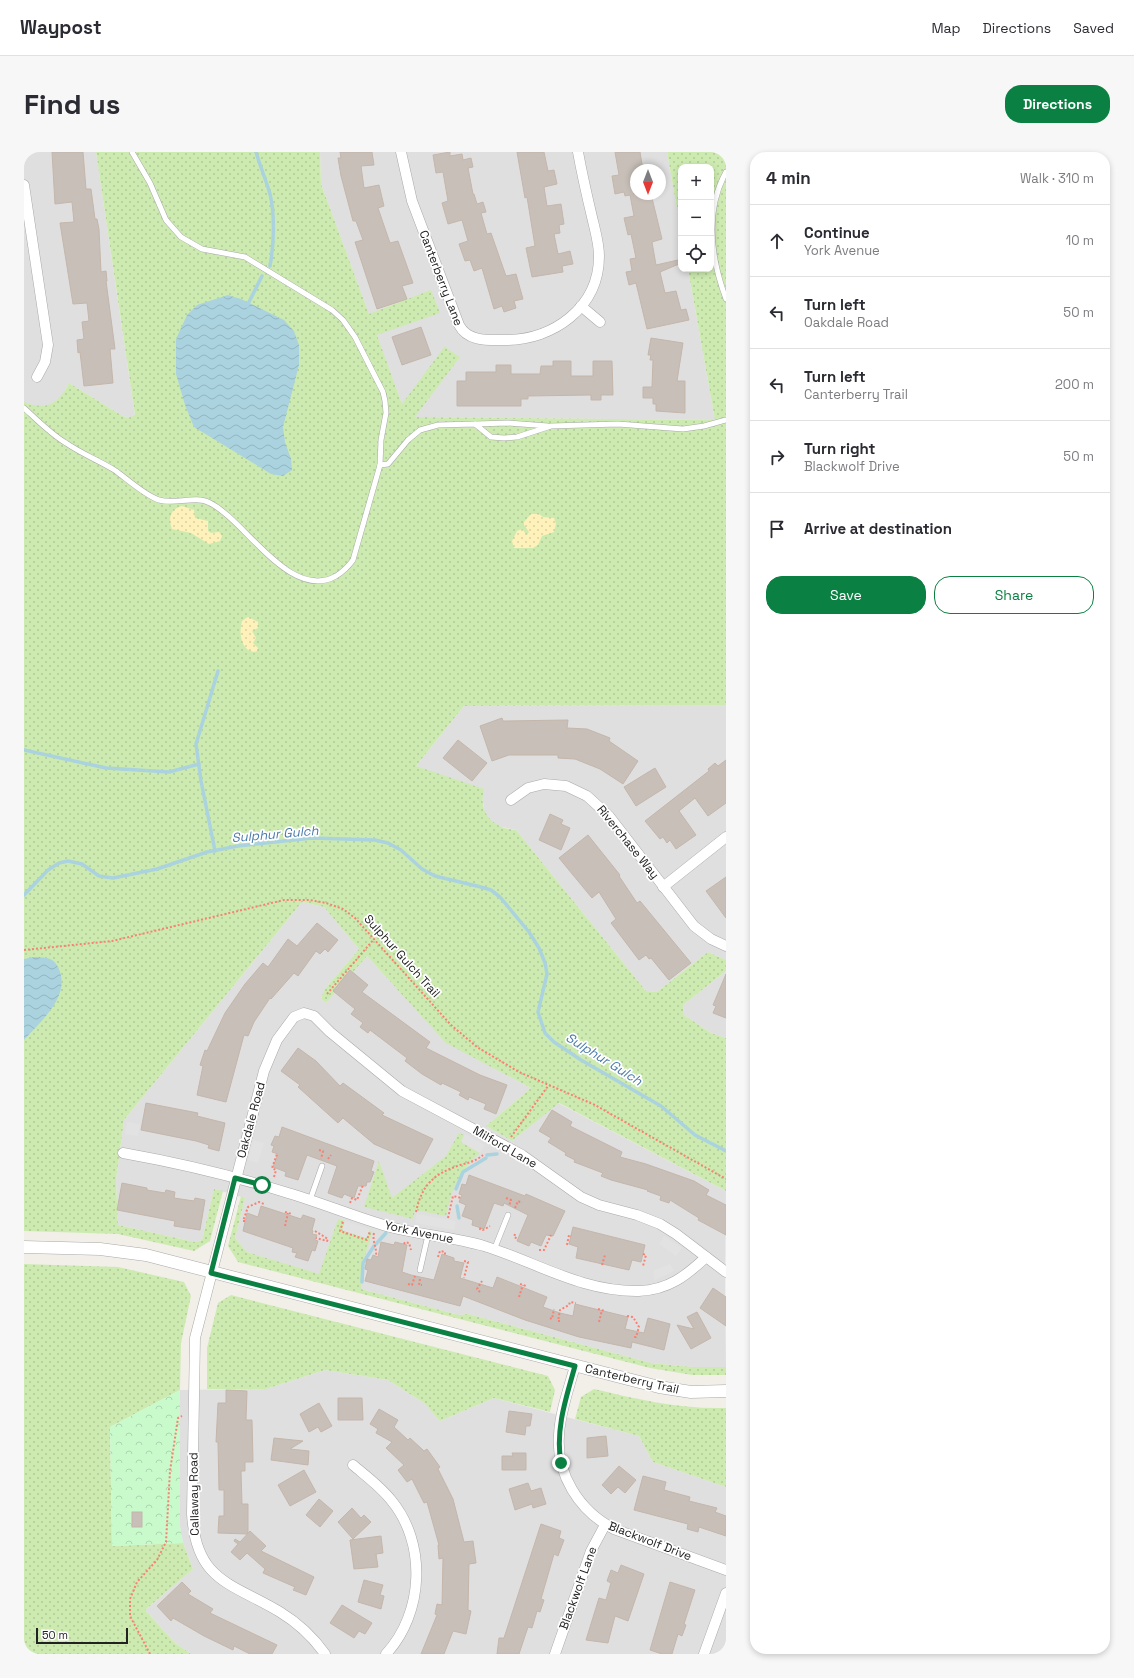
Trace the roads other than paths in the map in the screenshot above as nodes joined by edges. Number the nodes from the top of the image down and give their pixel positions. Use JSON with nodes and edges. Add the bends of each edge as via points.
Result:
{"nodes":[{"id":1,"x":132,"y":152,"type":"edge"},
{"id":2,"x":401,"y":152,"type":"edge"},
{"id":3,"x":578,"y":152,"type":"edge"},
{"id":4,"x":726,"y":172,"type":"edge"},
{"id":5,"x":24,"y":185,"type":"edge"},
{"id":6,"x":26,"y":208,"type":"edge"},
{"id":7,"x":726,"y":299,"type":"edge"},
{"id":8,"x":581,"y":306,"type":"junction"},
{"id":9,"x":600,"y":322,"type":"dead end"},
{"id":10,"x":37,"y":377,"type":"dead end"},
{"id":11,"x":24,"y":408,"type":"edge"},
{"id":12,"x":726,"y":420,"type":"edge"},
{"id":13,"x":475,"y":424,"type":"junction"},
{"id":14,"x":551,"y":426,"type":"junction"},
{"id":15,"x":380,"y":465,"type":"junction"},
{"id":16,"x":511,"y":800,"type":"dead end"},
{"id":17,"x":726,"y":838,"type":"edge"},
{"id":18,"x":663,"y":887,"type":"junction"},
{"id":19,"x":726,"y":946,"type":"edge"},
{"id":20,"x":314,"y":1016,"type":"joint"},
{"id":21,"x":123,"y":1153,"type":"dead end"},
{"id":22,"x":322,"y":1166,"type":"dead end"},
{"id":23,"x":235,"y":1178,"type":"junction"},
{"id":24,"x":310,"y":1200,"type":"junction"},
{"id":25,"x":508,"y":1215,"type":"dead end"},
{"id":26,"x":428,"y":1235,"type":"junction"},
{"id":27,"x":24,"y":1247,"type":"edge"},
{"id":28,"x":494,"y":1250,"type":"junction"},
{"id":29,"x":706,"y":1257,"type":"junction"},
{"id":30,"x":420,"y":1270,"type":"road end"},
{"id":31,"x":726,"y":1272,"type":"edge"},
{"id":32,"x":211,"y":1273,"type":"junction"},
{"id":33,"x":575,"y":1366,"type":"junction"},
{"id":34,"x":726,"y":1391,"type":"edge"},
{"id":35,"x":353,"y":1465,"type":"dead end"},
{"id":36,"x":606,"y":1525,"type":"junction"},
{"id":37,"x":726,"y":1570,"type":"edge"},
{"id":38,"x":726,"y":1593,"type":"edge"},
{"id":39,"x":325,"y":1654,"type":"edge"},
{"id":40,"x":386,"y":1654,"type":"edge"},
{"id":41,"x":555,"y":1654,"type":"edge"},
{"id":42,"x":704,"y":1654,"type":"edge"}],
"edges":[{"from":1,"to":15,"type":"lane","via":[[150,183],[166,220],[181,237],[202,249],[246,257],[321,301],[343,320],[355,337],[385,401]]},
{"from":2,"to":8,"type":"street","name":"Canterberry Lane","via":[[412,201],[459,325],[465,334],[491,339],[535,336],[562,324]]},
{"from":3,"to":8,"type":"street","name":"Canterberry Lane","via":[[599,257],[595,281]]},
{"from":4,"to":7,"type":"lane","via":[[712,220],[715,265]]},
{"from":5,"to":6,"type":"street"},
{"from":6,"to":10,"type":"street","via":[[48,345],[45,362]]},
{"from":8,"to":9,"type":"street"},
{"from":11,"to":15,"type":"lane","via":[[66,444],[114,470],[157,500],[211,503],[238,524],[256,544],[282,566],[314,581],[330,579],[345,570],[353,560]]},
{"from":12,"to":14,"type":"lane","via":[[683,429],[618,424]]},
{"from":13,"to":14,"type":"lane"},
{"from":13,"to":14,"type":"lane","via":[[491,437],[504,438],[517,437]]},
{"from":13,"to":15,"type":"lane","via":[[438,424],[420,430],[388,464]]},
{"from":16,"to":18,"type":"street","name":"Riverchase Way","via":[[528,788],[544,784],[560,785],[582,792],[609,816]]},
{"from":17,"to":18,"type":"street"},
{"from":18,"to":19,"type":"street","name":"Riverchase Way","via":[[694,926],[711,939]]},
{"from":20,"to":23,"type":"street","name":"Oakdale Road","via":[[304,1013],[294,1017],[273,1046],[264,1070]]},
{"from":20,"to":29,"type":"street","name":"Milford Lane","via":[[402,1091],[522,1155],[581,1197],[660,1224]]},
{"from":21,"to":23,"type":"street","name":"York Avenue"},
{"from":22,"to":24,"type":"lane"},
{"from":23,"to":24,"type":"street","name":"York Avenue"},
{"from":23,"to":32,"type":"street","name":"Oakdale Road"},
{"from":24,"to":26,"type":"street","name":"York Avenue","via":[[374,1222]]},
{"from":25,"to":28,"type":"lane"},
{"from":26,"to":28,"type":"street","name":"York Avenue"},
{"from":26,"to":30,"type":"lane"},
{"from":27,"to":32,"type":"street","name":"Canterberry Trail","via":[[122,1251]]},
{"from":28,"to":29,"type":"street","name":"York Avenue","via":[[569,1280],[601,1288],[626,1290],[651,1290],[668,1286]]},
{"from":29,"to":31,"type":"street","name":"Milford Lane"},
{"from":32,"to":33,"type":"street","name":"Canterberry Trail"},
{"from":32,"to":39,"type":"street","name":"Callaway Road","via":[[194,1348],[192,1514],[196,1543],[206,1562],[221,1580],[291,1619],[306,1631]]},
{"from":33,"to":34,"type":"street","name":"Canterberry Trail","via":[[668,1389],[691,1392]]},
{"from":33,"to":36,"type":"street","name":"Blackwolf Drive","via":[[559,1429],[561,1463],[568,1482],[581,1503]]},
{"from":35,"to":40,"type":"street","via":[[392,1500],[406,1523],[415,1552],[417,1580],[413,1603],[402,1632]]},
{"from":36,"to":37,"type":"street","name":"Blackwolf Drive"},
{"from":36,"to":41,"type":"street","name":"Blackwolf Lane","via":[[591,1551]]},
{"from":38,"to":42,"type":"street"}]}
